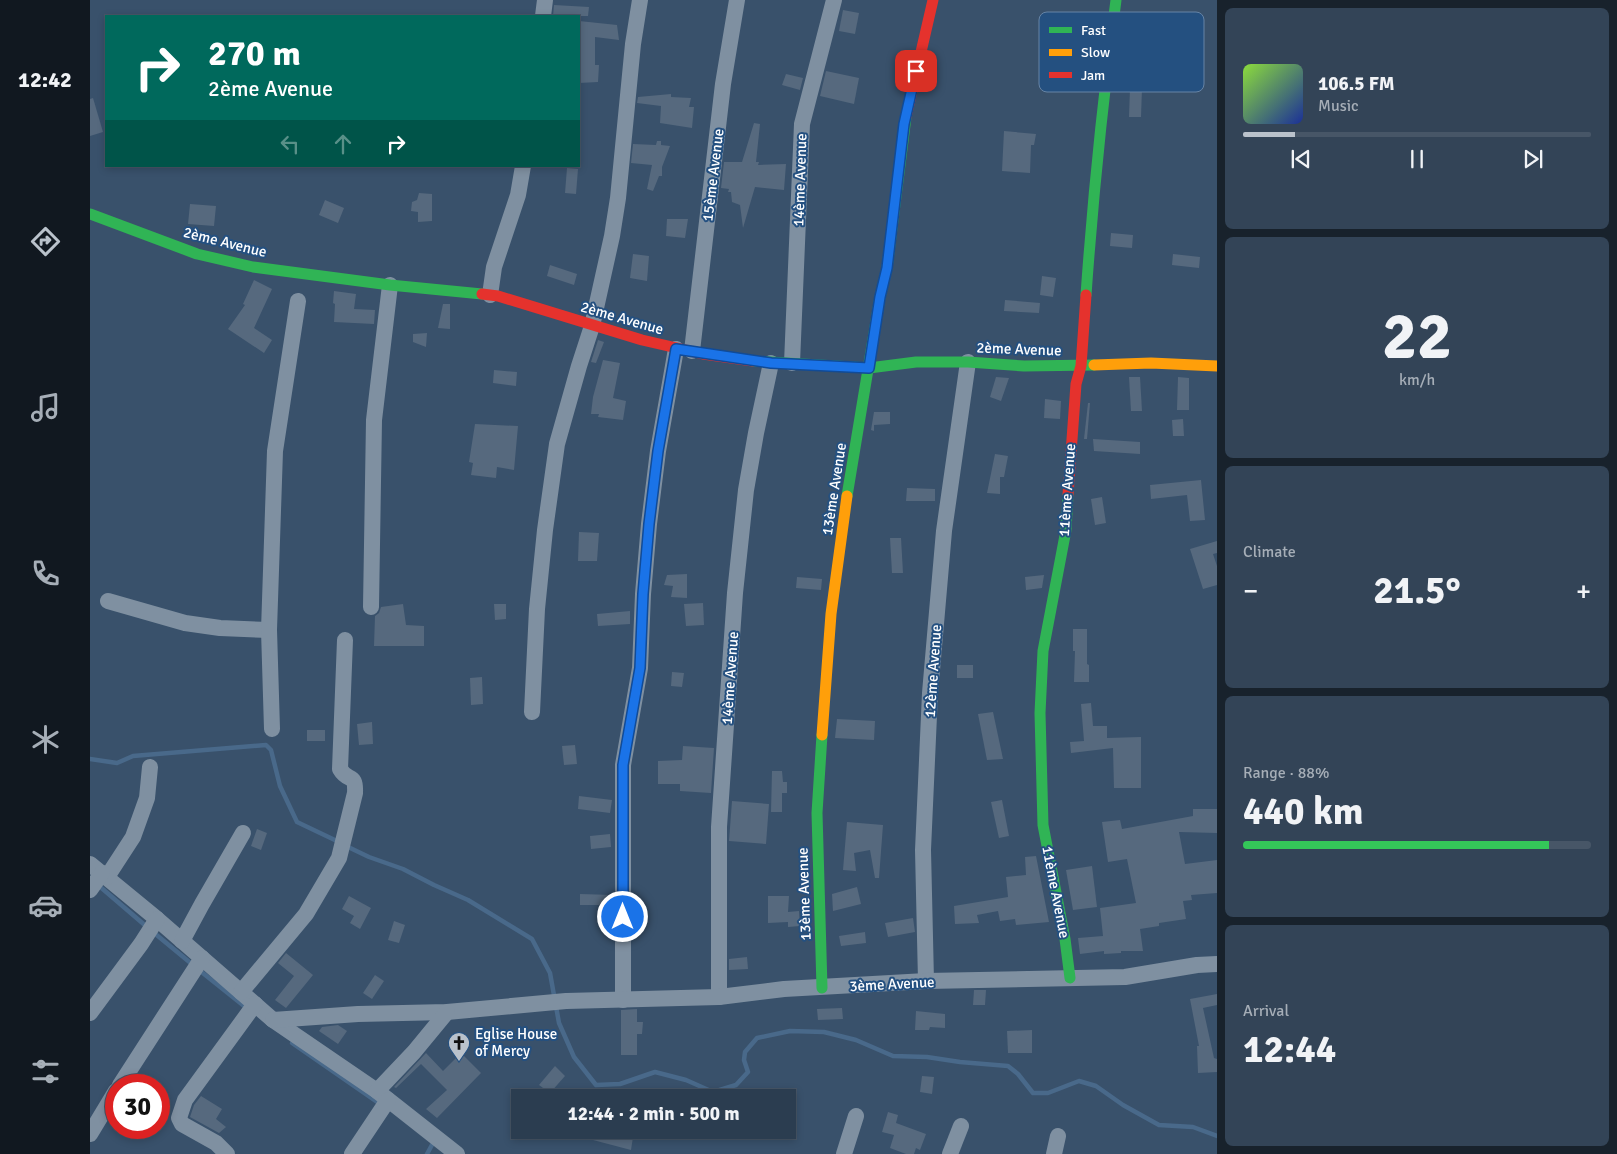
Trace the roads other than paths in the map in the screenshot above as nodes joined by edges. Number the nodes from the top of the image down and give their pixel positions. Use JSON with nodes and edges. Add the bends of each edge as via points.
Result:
{"nodes":[{"id":1,"x":545,"y":0,"type":"edge"},
{"id":2,"x":640,"y":0,"type":"edge"},
{"id":3,"x":737,"y":0,"type":"edge"},
{"id":4,"x":834,"y":0,"type":"edge"},
{"id":5,"x":933,"y":0,"type":"edge"},
{"id":6,"x":543,"y":15,"type":"edge"},
{"id":7,"x":1104,"y":92,"type":"edge"},
{"id":8,"x":523,"y":167,"type":"edge"},
{"id":9,"x":90,"y":214,"type":"edge"},
{"id":10,"x":390,"y":285,"type":"junction"},
{"id":11,"x":490,"y":295,"type":"junction"},
{"id":12,"x":298,"y":301,"type":"dead end"},
{"id":13,"x":592,"y":326,"type":"junction"},
{"id":14,"x":684,"y":350,"type":"junction"},
{"id":15,"x":968,"y":362,"type":"junction"},
{"id":16,"x":771,"y":363,"type":"junction"},
{"id":17,"x":792,"y":363,"type":"junction"},
{"id":18,"x":1081,"y":366,"type":"junction"},
{"id":19,"x":1217,"y":366,"type":"edge"},
{"id":20,"x":869,"y":368,"type":"junction"},
{"id":21,"x":108,"y":601,"type":"dead end"},
{"id":22,"x":370,"y":607,"type":"dead end"},
{"id":23,"x":269,"y":630,"type":"junction"},
{"id":24,"x":345,"y":640,"type":"dead end"},
{"id":25,"x":532,"y":712,"type":"dead end"},
{"id":26,"x":272,"y":729,"type":"dead end"},
{"id":27,"x":150,"y":767,"type":"dead end"},
{"id":28,"x":243,"y":833,"type":"dead end"},
{"id":29,"x":100,"y":871,"type":"edge"},
{"id":30,"x":90,"y":890,"type":"edge"},
{"id":31,"x":157,"y":919,"type":"junction"},
{"id":32,"x":182,"y":941,"type":"junction"},
{"id":33,"x":202,"y":958,"type":"junction"},
{"id":34,"x":1217,"y":964,"type":"edge"},
{"id":35,"x":1070,"y":978,"type":"junction"},
{"id":36,"x":926,"y":981,"type":"junction"},
{"id":37,"x":822,"y":988,"type":"junction"},
{"id":38,"x":242,"y":992,"type":"junction"},
{"id":39,"x":719,"y":996,"type":"junction"},
{"id":40,"x":623,"y":1000,"type":"junction"},
{"id":41,"x":255,"y":1004,"type":"junction"},
{"id":42,"x":447,"y":1012,"type":"junction"},
{"id":43,"x":90,"y":1013,"type":"edge"},
{"id":44,"x":273,"y":1020,"type":"junction"},
{"id":45,"x":127,"y":1074,"type":"edge"},
{"id":46,"x":382,"y":1095,"type":"junction"},
{"id":47,"x":105,"y":1109,"type":"edge"},
{"id":48,"x":856,"y":1116,"type":"dead end"},
{"id":49,"x":961,"y":1126,"type":"dead end"},
{"id":50,"x":90,"y":1134,"type":"edge"},
{"id":51,"x":1058,"y":1136,"type":"dead end"},
{"id":52,"x":228,"y":1154,"type":"edge"},
{"id":53,"x":352,"y":1154,"type":"edge"},
{"id":54,"x":457,"y":1154,"type":"edge"},
{"id":55,"x":844,"y":1154,"type":"edge"},
{"id":56,"x":950,"y":1154,"type":"edge"},
{"id":57,"x":1054,"y":1154,"type":"edge"}],
"edges":[{"from":1,"to":6,"type":"street"},
{"from":2,"to":13,"type":"street","via":[[616,208]]},
{"from":3,"to":14,"type":"street","name":"15ème Avenue"},
{"from":4,"to":17,"type":"street","name":"14ème Avenue","via":[[802,124]]},
{"from":5,"to":20,"type":"street","name":"13ème Avenue","via":[[904,124],[887,268]]},
{"from":7,"to":18,"type":"street","name":"11ème Avenue"},
{"from":8,"to":11,"type":"street","via":[[518,195],[494,267]]},
{"from":9,"to":10,"type":"street","name":"2ème Avenue","via":[[197,254],[254,267]]},
{"from":10,"to":11,"type":"street","name":"2ème Avenue"},
{"from":10,"to":22,"type":"street","via":[[374,420]]},
{"from":11,"to":13,"type":"street","name":"2ème Avenue"},
{"from":12,"to":23,"type":"street","via":[[275,451]]},
{"from":13,"to":14,"type":"street","name":"2ème Avenue"},
{"from":13,"to":25,"type":"street","via":[[557,444],[537,609]]},
{"from":14,"to":16,"type":"street","name":"2ème Avenue"},
{"from":14,"to":40,"type":"street","name":"15ème Avenue","via":[[658,451],[643,594],[640,668],[623,765]]},
{"from":15,"to":18,"type":"street","name":"2ème Avenue"},
{"from":15,"to":20,"type":"street","name":"2ème Avenue","via":[[916,362]]},
{"from":15,"to":36,"type":"street","name":"12ème Avenue","via":[[944,531],[930,693],[923,850]]},
{"from":16,"to":17,"type":"street","name":"2ème Avenue"},
{"from":16,"to":39,"type":"street","name":"14ème Avenue","via":[[746,490],[736,593],[719,827]]},
{"from":17,"to":20,"type":"street","name":"2ème Avenue"},
{"from":18,"to":19,"type":"street","name":"2ème Avenue"},
{"from":18,"to":35,"type":"street","name":"11ème Avenue","via":[[1076,384],[1066,530],[1043,651],[1040,713],[1043,825]]},
{"from":20,"to":37,"type":"street","name":"13ème Avenue","via":[[831,614],[817,813]]},
{"from":21,"to":23,"type":"street","via":[[185,623]]},
{"from":23,"to":26,"type":"street"},
{"from":24,"to":38,"type":"street","via":[[340,769],[356,782],[356,793],[339,858],[306,914]]},
{"from":27,"to":29,"type":"street","via":[[147,798],[133,837]]},
{"from":28,"to":32,"type":"street"},
{"from":29,"to":30,"type":"street"},
{"from":29,"to":31,"type":"street"},
{"from":31,"to":32,"type":"street"},
{"from":31,"to":43,"type":"street"},
{"from":32,"to":33,"type":"street"},
{"from":33,"to":38,"type":"street"},
{"from":33,"to":45,"type":"street"},
{"from":34,"to":35,"type":"street","name":"3ème Avenue","via":[[1125,976]]},
{"from":35,"to":36,"type":"street","name":"3ème Avenue"},
{"from":36,"to":37,"type":"street","name":"3ème Avenue"},
{"from":37,"to":39,"type":"street","name":"3ème Avenue"},
{"from":38,"to":41,"type":"street"},
{"from":39,"to":40,"type":"street","name":"3ème Avenue"},
{"from":40,"to":42,"type":"street","name":"3ème Avenue","via":[[566,1001]]},
{"from":41,"to":44,"type":"street"},
{"from":41,"to":52,"type":"street","via":[[185,1100],[179,1118],[182,1124],[216,1143]]},
{"from":42,"to":44,"type":"street","name":"3ème Avenue"},
{"from":42,"to":46,"type":"street"},
{"from":44,"to":46,"type":"street"},
{"from":46,"to":53,"type":"street"},
{"from":46,"to":54,"type":"street"},
{"from":47,"to":50,"type":"street"},
{"from":48,"to":55,"type":"street"},
{"from":49,"to":56,"type":"street"},
{"from":51,"to":57,"type":"street"}]}
